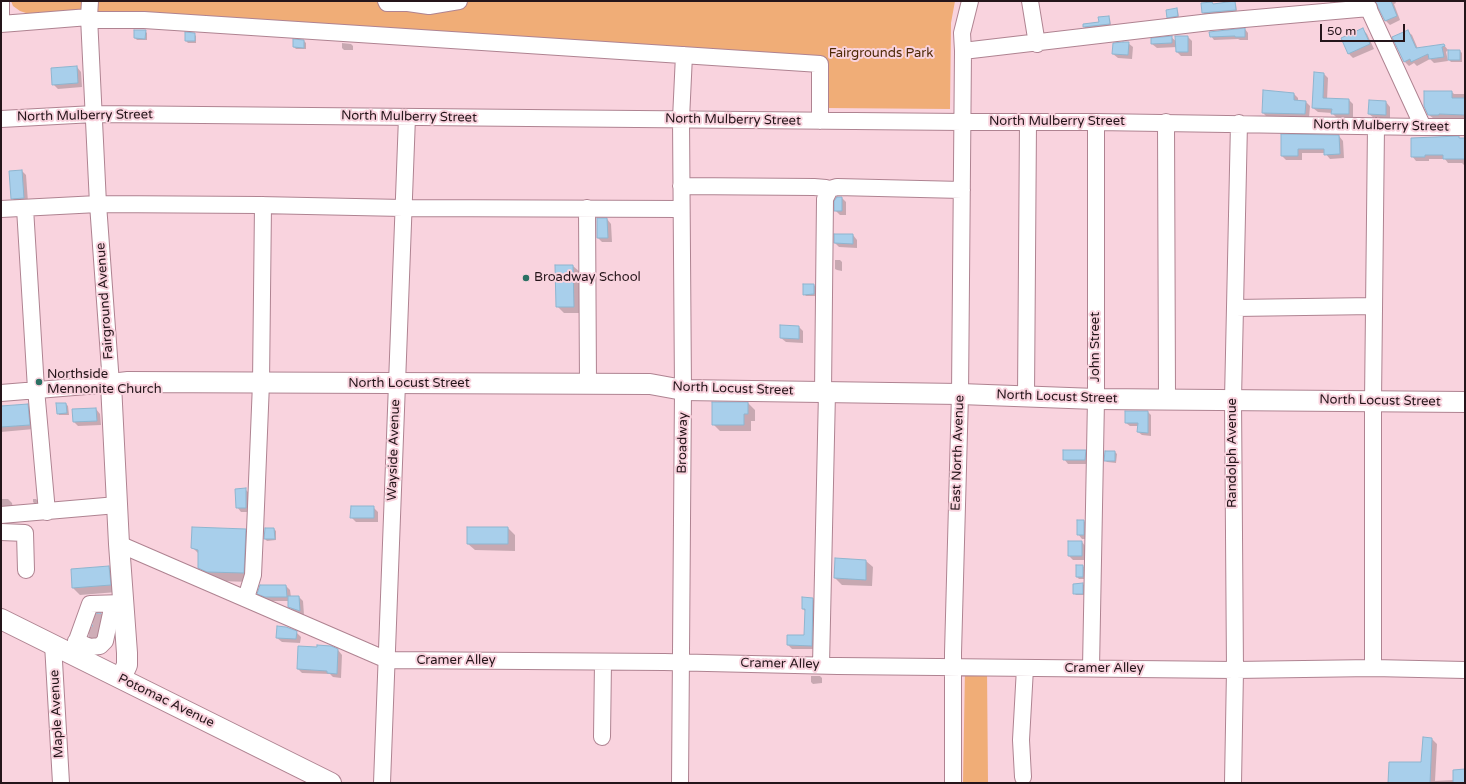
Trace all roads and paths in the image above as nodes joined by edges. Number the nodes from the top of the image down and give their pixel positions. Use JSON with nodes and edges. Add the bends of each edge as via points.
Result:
{"nodes":[{"id":1,"x":2,"y":1,"type":"edge"},
{"id":2,"x":90,"y":1,"type":"edge"},
{"id":3,"x":386,"y":1,"type":"edge"},
{"id":4,"x":458,"y":1,"type":"edge"},
{"id":5,"x":970,"y":1,"type":"edge"},
{"id":6,"x":1030,"y":1,"type":"edge"},
{"id":7,"x":1367,"y":5,"type":"edge"},
{"id":8,"x":1,"y":18,"type":"edge"},
{"id":9,"x":89,"y":19,"type":"junction"},
{"id":10,"x":1,"y":24,"type":"edge"},
{"id":11,"x":1037,"y":44,"type":"junction"},
{"id":12,"x":963,"y":51,"type":"junction"},
{"id":13,"x":684,"y":55,"type":"junction"},
{"id":14,"x":94,"y":114,"type":"junction"},
{"id":15,"x":407,"y":117,"type":"junction"},
{"id":16,"x":1,"y":119,"type":"edge"},
{"id":17,"x":681,"y":119,"type":"junction"},
{"id":18,"x":820,"y":121,"type":"junction"},
{"id":19,"x":963,"y":122,"type":"junction"},
{"id":20,"x":1028,"y":122,"type":"junction"},
{"id":21,"x":1096,"y":122,"type":"junction"},
{"id":22,"x":1166,"y":122,"type":"junction"},
{"id":23,"x":1239,"y":123,"type":"junction"},
{"id":24,"x":1376,"y":126,"type":"junction"},
{"id":25,"x":1423,"y":127,"type":"junction"},
{"id":26,"x":1465,"y":127,"type":"edge"},
{"id":27,"x":681,"y":186,"type":"junction"},
{"id":28,"x":829,"y":190,"type":"junction"},
{"id":29,"x":962,"y":190,"type":"junction"},
{"id":30,"x":98,"y":204,"type":"junction"},
{"id":31,"x":263,"y":205,"type":"junction"},
{"id":32,"x":25,"y":208,"type":"junction"},
{"id":33,"x":403,"y":208,"type":"junction"},
{"id":34,"x":587,"y":208,"type":"junction"},
{"id":35,"x":1,"y":209,"type":"edge"},
{"id":36,"x":681,"y":209,"type":"junction"},
{"id":37,"x":1374,"y":306,"type":"junction"},
{"id":38,"x":1235,"y":308,"type":"junction"},
{"id":39,"x":261,"y":383,"type":"junction"},
{"id":40,"x":111,"y":384,"type":"junction"},
{"id":41,"x":397,"y":384,"type":"junction"},
{"id":42,"x":588,"y":384,"type":"junction"},
{"id":43,"x":36,"y":389,"type":"junction"},
{"id":44,"x":683,"y":390,"type":"junction"},
{"id":45,"x":825,"y":392,"type":"junction"},
{"id":46,"x":1,"y":393,"type":"edge"},
{"id":47,"x":960,"y":394,"type":"junction"},
{"id":48,"x":1026,"y":396,"type":"junction"},
{"id":49,"x":1096,"y":399,"type":"junction"},
{"id":50,"x":1167,"y":399,"type":"junction"},
{"id":51,"x":1233,"y":399,"type":"junction"},
{"id":52,"x":1373,"y":401,"type":"junction"},
{"id":53,"x":1465,"y":402,"type":"edge"},
{"id":54,"x":117,"y":505,"type":"junction"},
{"id":55,"x":47,"y":512,"type":"junction"},
{"id":56,"x":1,"y":515,"type":"edge"},
{"id":57,"x":1,"y":532,"type":"edge"},
{"id":58,"x":119,"y":544,"type":"junction"},
{"id":59,"x":26,"y":570,"type":"dead end"},
{"id":60,"x":246,"y":598,"type":"junction"},
{"id":61,"x":118,"y":603,"type":"junction"},
{"id":62,"x":1,"y":619,"type":"edge"},
{"id":63,"x":92,"y":632,"type":"junction"},
{"id":64,"x":53,"y":644,"type":"junction"},
{"id":65,"x":387,"y":660,"type":"junction"},
{"id":66,"x":603,"y":662,"type":"junction"},
{"id":67,"x":681,"y":663,"type":"junction"},
{"id":68,"x":822,"y":665,"type":"junction"},
{"id":69,"x":952,"y":667,"type":"junction"},
{"id":70,"x":1025,"y":668,"type":"junction"},
{"id":71,"x":1090,"y":668,"type":"junction"},
{"id":72,"x":1374,"y":668,"type":"junction"},
{"id":73,"x":1235,"y":670,"type":"junction"},
{"id":74,"x":1465,"y":670,"type":"edge"},
{"id":75,"x":121,"y":678,"type":"junction"},
{"id":76,"x":602,"y":737,"type":"dead end"},
{"id":77,"x":1023,"y":777,"type":"dead end"},
{"id":78,"x":61,"y":783,"type":"edge"},
{"id":79,"x":331,"y":783,"type":"edge"},
{"id":80,"x":382,"y":783,"type":"edge"},
{"id":81,"x":680,"y":783,"type":"edge"},
{"id":82,"x":953,"y":783,"type":"edge"},
{"id":83,"x":1233,"y":783,"type":"edge"}],
"edges":[{"from":1,"to":8,"type":"street"},
{"from":2,"to":9,"type":"street","name":"Fairground Avenue"},
{"from":3,"to":4,"type":"street","via":[[429,6]]},
{"from":5,"to":12,"type":"street","name":"East North Avenue","via":[[962,33]]},
{"from":6,"to":11,"type":"street"},
{"from":7,"to":11,"type":"street"},
{"from":7,"to":25,"type":"street"},
{"from":9,"to":10,"type":"street"},
{"from":9,"to":13,"type":"street","via":[[144,20]]},
{"from":9,"to":14,"type":"street","name":"Fairground Avenue"},
{"from":11,"to":12,"type":"street"},
{"from":12,"to":19,"type":"street","name":"East North Avenue"},
{"from":13,"to":17,"type":"street","name":"Broadway"},
{"from":13,"to":18,"type":"street","via":[[820,64]]},
{"from":14,"to":15,"type":"street","name":"North Mulberry Street"},
{"from":14,"to":16,"type":"street","name":"North Mulberry Street"},
{"from":14,"to":30,"type":"street","name":"Fairground Avenue"},
{"from":15,"to":17,"type":"street","name":"North Mulberry Street"},
{"from":15,"to":33,"type":"street","name":"Wayside Avenue"},
{"from":17,"to":18,"type":"street","name":"North Mulberry Street"},
{"from":17,"to":27,"type":"street","name":"Broadway"},
{"from":18,"to":19,"type":"street","name":"North Mulberry Street"},
{"from":19,"to":20,"type":"street","name":"North Mulberry Street"},
{"from":19,"to":29,"type":"street","name":"East North Avenue"},
{"from":20,"to":21,"type":"street","name":"North Mulberry Street"},
{"from":20,"to":48,"type":"street"},
{"from":21,"to":22,"type":"street","name":"North Mulberry Street"},
{"from":21,"to":49,"type":"street","name":"John Street"},
{"from":22,"to":23,"type":"street","name":"North Mulberry Street"},
{"from":22,"to":50,"type":"street"},
{"from":23,"to":24,"type":"street","name":"North Mulberry Street"},
{"from":23,"to":38,"type":"street","name":"Randolph Avenue"},
{"from":24,"to":25,"type":"street","name":"North Mulberry Street"},
{"from":24,"to":37,"type":"street"},
{"from":25,"to":26,"type":"street","name":"North Mulberry Street"},
{"from":27,"to":28,"type":"street","via":[[814,187]]},
{"from":27,"to":36,"type":"street","name":"Broadway"},
{"from":28,"to":29,"type":"street","via":[[837,187]]},
{"from":28,"to":45,"type":"street","via":[[825,199]]},
{"from":29,"to":47,"type":"street","name":"East North Avenue"},
{"from":30,"to":31,"type":"street"},
{"from":30,"to":32,"type":"street"},
{"from":30,"to":40,"type":"street","name":"Fairground Avenue"},
{"from":31,"to":33,"type":"street"},
{"from":31,"to":39,"type":"street"},
{"from":32,"to":35,"type":"street"},
{"from":32,"to":43,"type":"street"},
{"from":33,"to":34,"type":"street"},
{"from":33,"to":41,"type":"street","name":"Wayside Avenue"},
{"from":34,"to":36,"type":"street"},
{"from":34,"to":42,"type":"street"},
{"from":36,"to":44,"type":"street","name":"Broadway"},
{"from":37,"to":38,"type":"street"},
{"from":37,"to":52,"type":"street"},
{"from":38,"to":51,"type":"street","name":"Randolph Avenue"},
{"from":39,"to":40,"type":"main road","name":"North Locust Street"},
{"from":39,"to":41,"type":"main road","name":"North Locust Street"},
{"from":39,"to":60,"type":"street","via":[[253,575]]},
{"from":40,"to":43,"type":"street","name":"North Locust Street"},
{"from":40,"to":54,"type":"main road","name":"Fairground Avenue"},
{"from":41,"to":42,"type":"main road","name":"North Locust Street"},
{"from":41,"to":65,"type":"street","name":"Wayside Avenue"},
{"from":42,"to":44,"type":"main road","name":"North Locust Street","via":[[650,384]]},
{"from":43,"to":46,"type":"street","name":"North Locust Street"},
{"from":43,"to":55,"type":"street"},
{"from":44,"to":45,"type":"main road","name":"North Locust Street"},
{"from":44,"to":67,"type":"street","name":"Broadway"},
{"from":45,"to":47,"type":"main road","name":"North Locust Street"},
{"from":45,"to":68,"type":"street"},
{"from":47,"to":48,"type":"main road","name":"North Locust Street"},
{"from":47,"to":69,"type":"street","name":"East North Avenue"},
{"from":48,"to":49,"type":"main road","name":"North Locust Street"},
{"from":49,"to":50,"type":"main road","name":"North Locust Street"},
{"from":49,"to":71,"type":"street","name":"John Street"},
{"from":50,"to":51,"type":"main road","name":"North Locust Street"},
{"from":51,"to":52,"type":"main road","name":"North Locust Street"},
{"from":51,"to":73,"type":"street","name":"Randolph Avenue"},
{"from":52,"to":53,"type":"main road","name":"North Locust Street"},
{"from":52,"to":72,"type":"street"},
{"from":54,"to":55,"type":"street"},
{"from":54,"to":58,"type":"main road","name":"Fairground Avenue"},
{"from":55,"to":56,"type":"street"},
{"from":57,"to":59,"type":"street","via":[[25,533]]},
{"from":58,"to":60,"type":"street","name":"Cramer Alley"},
{"from":58,"to":61,"type":"main road","name":"Fairground Avenue"},
{"from":60,"to":65,"type":"street","name":"Cramer Alley"},
{"from":61,"to":63,"type":"street"},
{"from":61,"to":63,"type":"street","via":[[90,604]]},
{"from":61,"to":75,"type":"main road","name":"Fairground Avenue","via":[[127,665]]},
{"from":62,"to":64,"type":"main road","name":"Potomac Avenue"},
{"from":63,"to":64,"type":"main road","name":"Potomac Avenue"},
{"from":63,"to":75,"type":"main road","name":"Potomac Avenue"},
{"from":64,"to":78,"type":"street","name":"Maple Avenue"},
{"from":65,"to":66,"type":"street","name":"Cramer Alley"},
{"from":65,"to":80,"type":"street","name":"Wayside Avenue"},
{"from":66,"to":67,"type":"street","name":"Cramer Alley"},
{"from":66,"to":76,"type":"street"},
{"from":67,"to":68,"type":"street","name":"Cramer Alley"},
{"from":67,"to":81,"type":"street","name":"Broadway"},
{"from":68,"to":69,"type":"street","name":"Cramer Alley"},
{"from":69,"to":70,"type":"street","name":"Cramer Alley"},
{"from":69,"to":82,"type":"street","name":"East North Avenue"},
{"from":70,"to":71,"type":"street","name":"Cramer Alley"},
{"from":70,"to":77,"type":"street","via":[[1021,740]]},
{"from":71,"to":73,"type":"street","name":"Cramer Alley"},
{"from":72,"to":73,"type":"street","name":"Cramer Alley"},
{"from":72,"to":74,"type":"street","name":"Cramer Alley"},
{"from":73,"to":83,"type":"street","name":"Randolph Avenue"},
{"from":75,"to":79,"type":"main road","name":"Potomac Avenue"}]}
